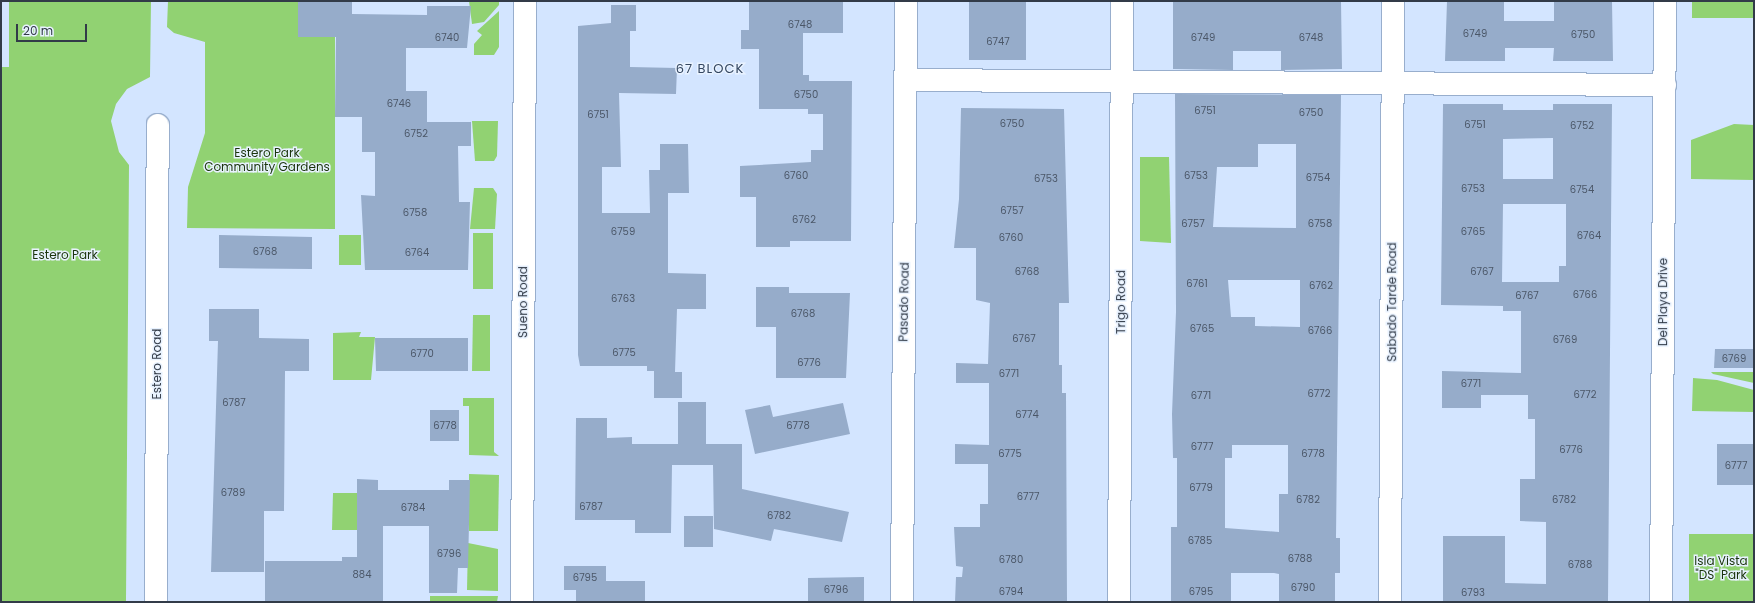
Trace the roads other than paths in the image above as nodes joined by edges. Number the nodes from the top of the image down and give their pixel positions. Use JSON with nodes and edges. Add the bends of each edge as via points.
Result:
{"nodes":[{"id":1,"x":524,"y":1,"type":"edge"},
{"id":2,"x":906,"y":1,"type":"edge"},
{"id":3,"x":1122,"y":1,"type":"edge"},
{"id":4,"x":1393,"y":1,"type":"edge"},
{"id":5,"x":1665,"y":1,"type":"edge"},
{"id":6,"x":906,"y":80,"type":"junction"},
{"id":7,"x":1122,"y":82,"type":"junction"},
{"id":8,"x":1393,"y":84,"type":"junction"},
{"id":9,"x":1665,"y":85,"type":"junction"},
{"id":10,"x":158,"y":125,"type":"dead end"},
{"id":11,"x":156,"y":602,"type":"edge"},
{"id":12,"x":522,"y":602,"type":"edge"},
{"id":13,"x":902,"y":602,"type":"edge"},
{"id":14,"x":1119,"y":602,"type":"edge"},
{"id":15,"x":1390,"y":602,"type":"edge"},
{"id":16,"x":1661,"y":602,"type":"edge"}],
"edges":[{"from":1,"to":12,"type":"street","name":"Sueno Road"},
{"from":2,"to":6,"type":"street","name":"Pasado Road"},
{"from":3,"to":7,"type":"street","name":"Trigo Road"},
{"from":4,"to":8,"type":"street","name":"Sabado Tarde Road"},
{"from":5,"to":9,"type":"street","name":"Del Playa Drive"},
{"from":6,"to":7,"type":"street"},
{"from":6,"to":13,"type":"street","name":"Pasado Road"},
{"from":7,"to":8,"type":"street"},
{"from":7,"to":14,"type":"street","name":"Trigo Road"},
{"from":8,"to":9,"type":"street"},
{"from":8,"to":15,"type":"street","name":"Sabado Tarde Road"},
{"from":9,"to":16,"type":"street","name":"Del Playa Drive"},
{"from":10,"to":11,"type":"street","name":"Estero Road"}]}
